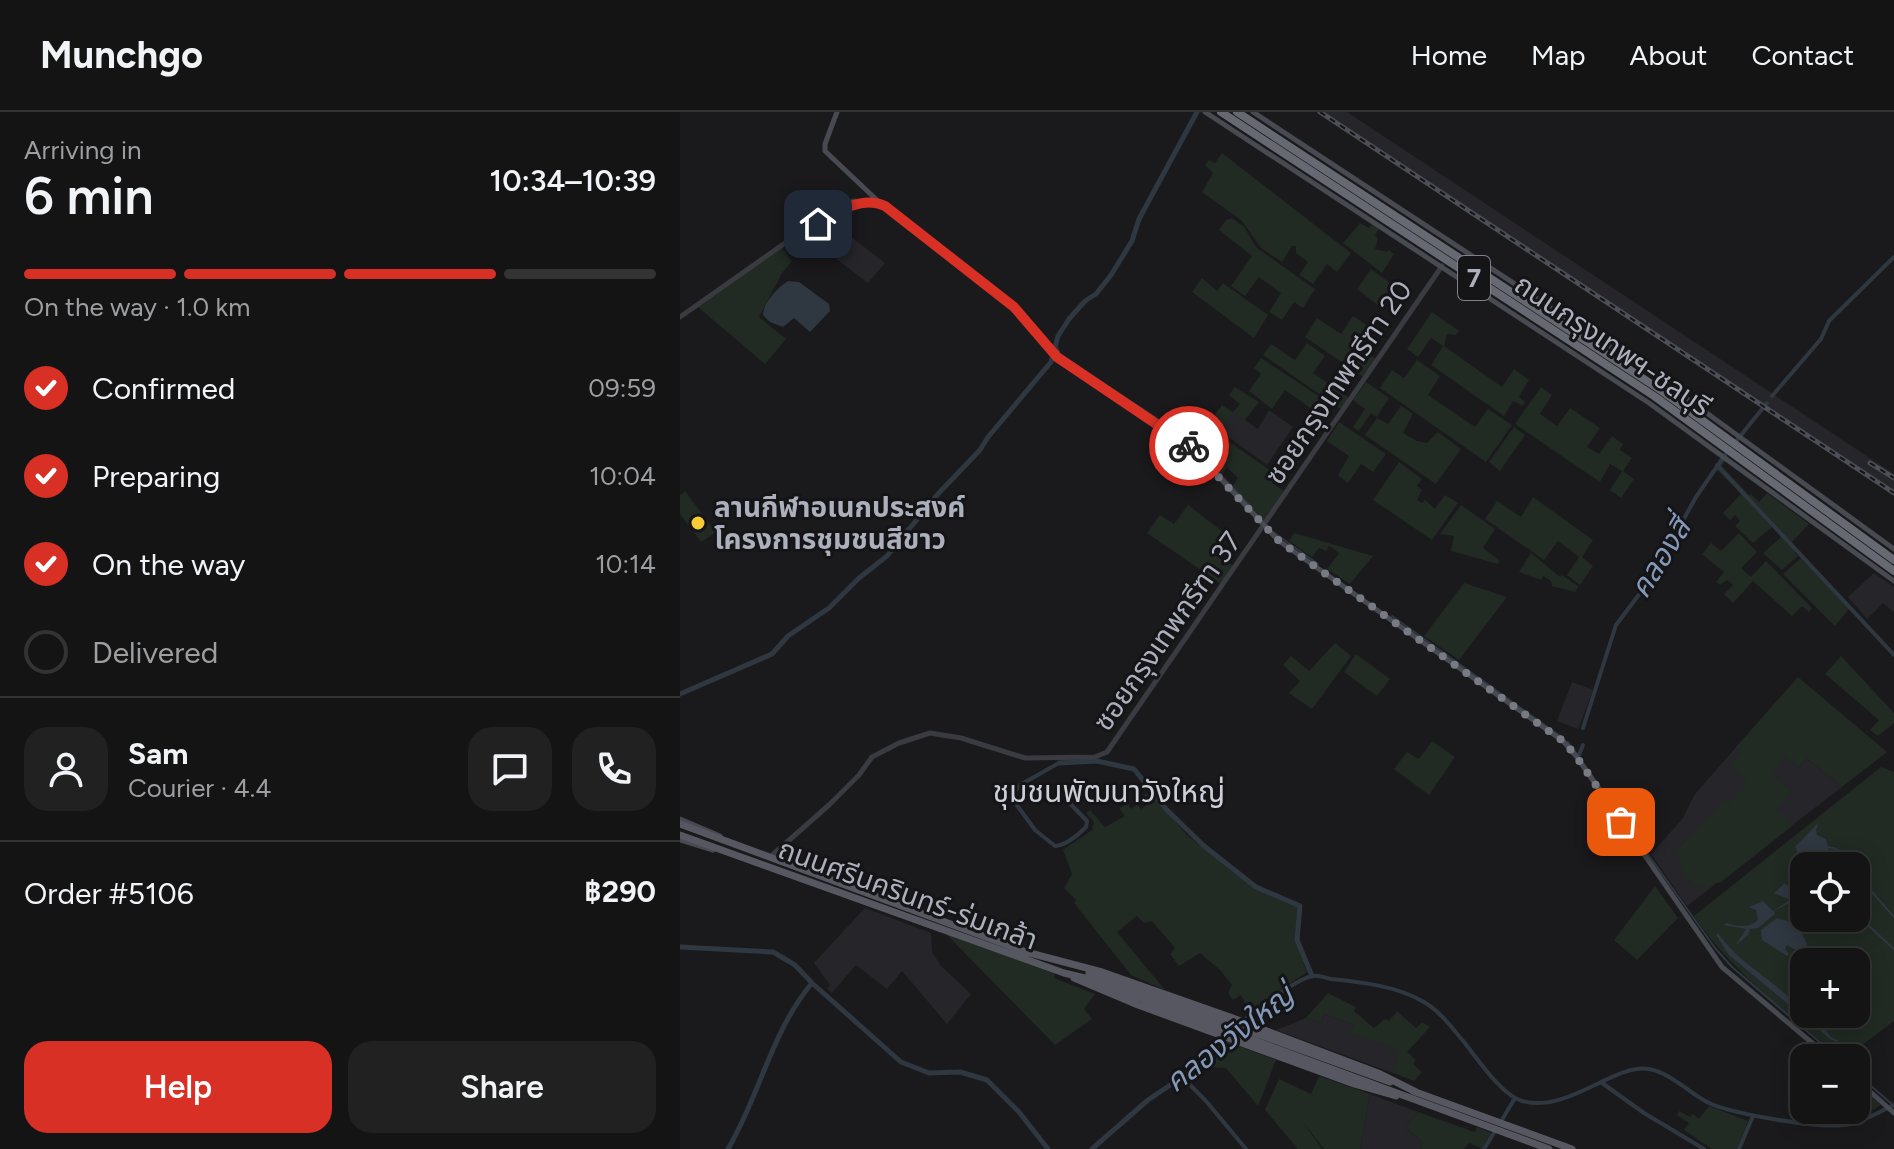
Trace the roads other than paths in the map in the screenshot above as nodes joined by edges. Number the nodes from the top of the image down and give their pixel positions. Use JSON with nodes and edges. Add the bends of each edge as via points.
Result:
{"nodes":[{"id":1,"x":837,"y":112,"type":"edge"},
{"id":2,"x":1205,"y":112,"type":"edge"},
{"id":3,"x":1221,"y":112,"type":"edge"},
{"id":4,"x":1237,"y":112,"type":"edge"},
{"id":5,"x":1253,"y":112,"type":"edge"},
{"id":6,"x":877,"y":203,"type":"junction"},
{"id":7,"x":1442,"y":266,"type":"junction"},
{"id":8,"x":680,"y":319,"type":"edge"},
{"id":9,"x":1728,"y":444,"type":"junction"},
{"id":10,"x":1739,"y":452,"type":"junction"},
{"id":11,"x":1265,"y":524,"type":"junction"},
{"id":12,"x":1894,"y":549,"type":"edge"},
{"id":13,"x":1894,"y":560,"type":"edge"},
{"id":14,"x":1894,"y":571,"type":"edge"},
{"id":15,"x":1894,"y":581,"type":"edge"},
{"id":16,"x":680,"y":822,"type":"edge"},
{"id":17,"x":680,"y":837,"type":"edge"},
{"id":18,"x":769,"y":857,"type":"junction"},
{"id":19,"x":1059,"y":961,"type":"junction"},
{"id":20,"x":1064,"y":973,"type":"junction"},
{"id":21,"x":1138,"y":994,"type":"junction"},
{"id":22,"x":1202,"y":1008,"type":"junction"},
{"id":23,"x":1196,"y":1026,"type":"junction"},
{"id":24,"x":1270,"y":1032,"type":"junction"},
{"id":25,"x":1813,"y":1044,"type":"edge"},
{"id":26,"x":1266,"y":1051,"type":"junction"},
{"id":27,"x":1870,"y":1092,"type":"edge"},
{"id":28,"x":1415,"y":1096,"type":"junction"},
{"id":29,"x":1894,"y":1113,"type":"edge"},
{"id":30,"x":1514,"y":1132,"type":"junction"},
{"id":31,"x":1549,"y":1149,"type":"edge"},
{"id":32,"x":1572,"y":1149,"type":"edge"}],
"edges":[{"from":1,"to":6,"type":"main road","via":[[824,149]]},
{"from":2,"to":7,"type":"main road"},
{"from":3,"to":9,"type":"highway","name":"ถนนกรุงเทพฯ-ชลบุรี","number":"7"},
{"from":4,"to":9,"type":"highway","name":"ถนนกรุงเทพฯ-ชลบุรี","number":"7","via":[[1659,389]]},
{"from":5,"to":9,"type":"main road","via":[[1664,382]]},
{"from":6,"to":8,"type":"street","via":[[853,201],[832,210]]},
{"from":6,"to":11,"type":"main road","via":[[1014,307],[1057,357],[1190,446]]},
{"from":7,"to":9,"type":"main road"},
{"from":7,"to":11,"type":"street","name":"ซอยกรุงเทพกรีฑา 20"},
{"from":9,"to":10,"type":"highway","name":"ถนนกรุงเทพฯ-ชลบุรี","number":"7"},
{"from":9,"to":10,"type":"main road"},
{"from":10,"to":12,"type":"main road"},
{"from":10,"to":13,"type":"highway","name":"ถนนกรุงเทพฯ-ชลบุรี","number":"7"},
{"from":10,"to":14,"type":"highway","name":"ถนนกรุงเทพฯ-ชลบุรี","number":"7"},
{"from":10,"to":15,"type":"main road"},
{"from":11,"to":18,"type":"street","name":"ซอยกรุงเทพกรีฑา 37","via":[[1107,752],[1095,757],[1025,758],[930,733],[872,757],[829,805]]},
{"from":11,"to":25,"type":"main road","via":[[1279,541],[1568,746],[1722,967]]},
{"from":16,"to":18,"type":"main road","name":"ถนนศรีนครินทร์-ร่มเกล้า"},
{"from":17,"to":20,"type":"main road","name":"ถนนศรีนครินทร์-ร่มเกล้า"},
{"from":18,"to":19,"type":"main road","name":"ถนนศรีนครินทร์-ร่มเกล้า"},
{"from":19,"to":21,"type":"main road","name":"ถนนศรีนครินทร์-ร่มเกล้า"},
{"from":19,"to":22,"type":"main road","name":"ถนนศรีนครินทร์-ร่มเกล้า"},
{"from":20,"to":21,"type":"main road","name":"ถนนศรีนครินทร์-ร่มเกล้า"},
{"from":20,"to":23,"type":"main road","name":"ถนนศรีนครินทร์-ร่มเกล้า"},
{"from":21,"to":28,"type":"main road","name":"ถนนศรีนครินทร์-ร่มเกล้า"},
{"from":22,"to":23,"type":"main road","via":[[1207,1015]]},
{"from":22,"to":24,"type":"main road","name":"ถนนศรีนครินทร์-ร่มเกล้า"},
{"from":23,"to":26,"type":"main road","name":"ถนนศรีนครินทร์-ร่มเกล้า"},
{"from":24,"to":26,"type":"main road","via":[[1259,1039]]},
{"from":24,"to":28,"type":"main road","name":"ถนนศรีนครินทร์-ร่มเกล้า","via":[[1396,1080]]},
{"from":26,"to":28,"type":"main road","name":"ถนนศรีนครินทร์-ร่มเกล้า","via":[[1354,1084]]},
{"from":27,"to":29,"type":"main road"},
{"from":28,"to":30,"type":"main road","name":"ถนนศรีนครินทร์-ร่มเกล้า"},
{"from":30,"to":31,"type":"main road","name":"ถนนศรีนครินทร์-ร่มเกล้า"},
{"from":30,"to":32,"type":"main road","name":"ถนนศรีนครินทร์-ร่มเกล้า"}]}
